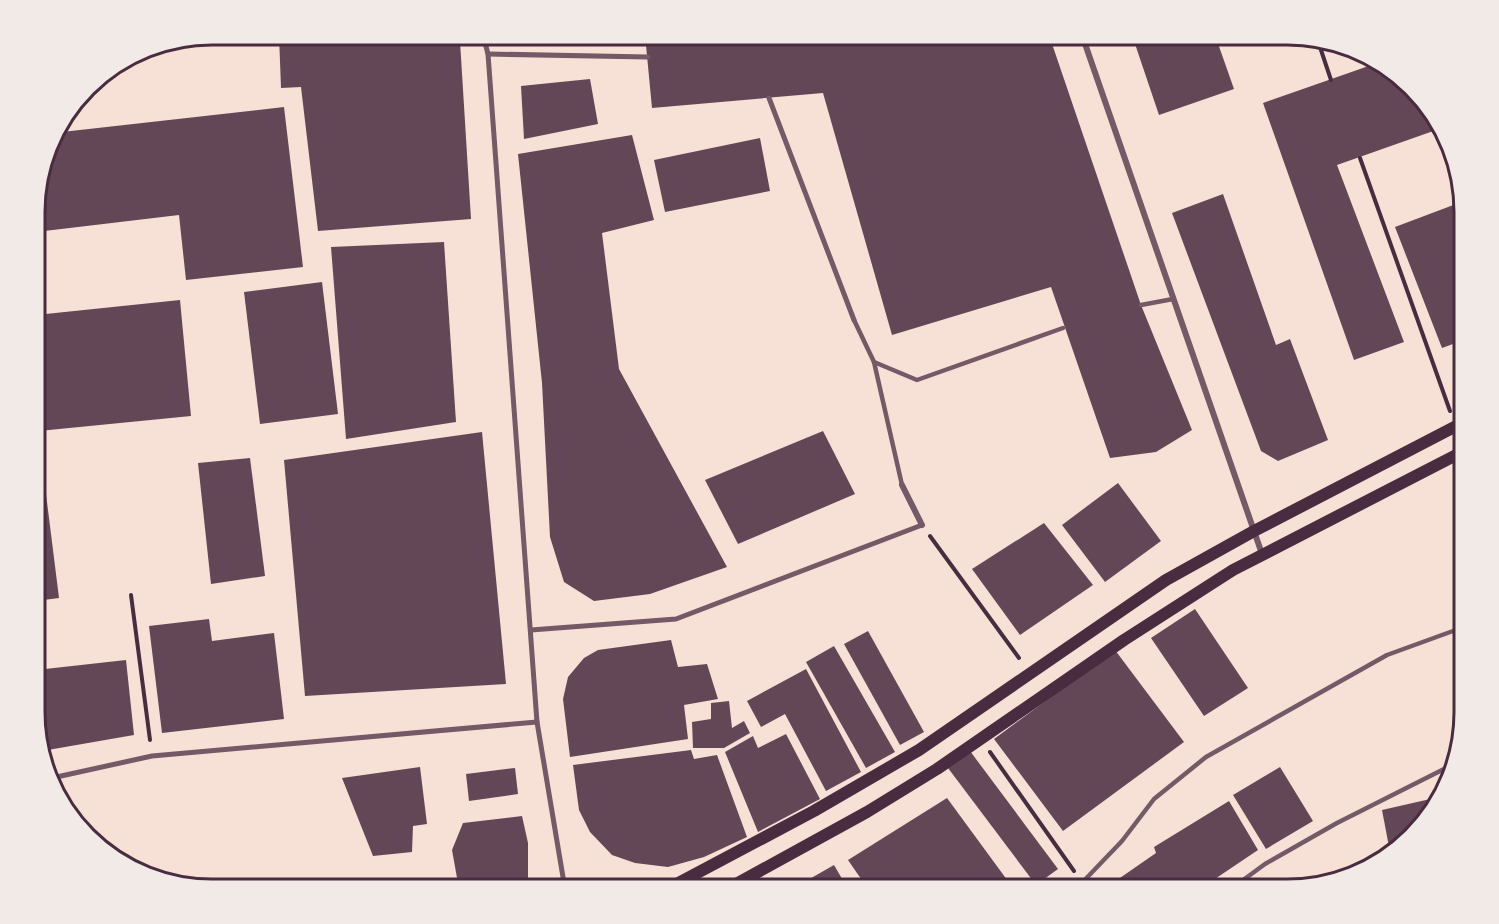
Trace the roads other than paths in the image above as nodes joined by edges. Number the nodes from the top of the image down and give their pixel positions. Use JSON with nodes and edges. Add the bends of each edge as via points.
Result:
{"nodes":[{"id":1,"x":486,"y":45,"type":"edge"},
{"id":2,"x":1086,"y":45,"type":"edge"},
{"id":3,"x":488,"y":54,"type":"junction"},
{"id":4,"x":648,"y":57,"type":"dead end"},
{"id":5,"x":769,"y":98,"type":"dead end"},
{"id":6,"x":1173,"y":298,"type":"junction"},
{"id":7,"x":1142,"y":305,"type":"dead end"},
{"id":8,"x":854,"y":320,"type":"joint"},
{"id":9,"x":1064,"y":328,"type":"dead end"},
{"id":10,"x":874,"y":362,"type":"junction"},
{"id":11,"x":1454,"y":427,"type":"edge"},
{"id":12,"x":1454,"y":456,"type":"edge"},
{"id":13,"x":902,"y":485,"type":"joint"},
{"id":14,"x":922,"y":525,"type":"joint"},
{"id":15,"x":1254,"y":531,"type":"junction"},
{"id":16,"x":1262,"y":554,"type":"junction"},
{"id":17,"x":531,"y":630,"type":"junction"},
{"id":18,"x":1454,"y":631,"type":"edge"},
{"id":19,"x":537,"y":722,"type":"junction"},
{"id":20,"x":1443,"y":769,"type":"edge"},
{"id":21,"x":58,"y":777,"type":"edge"},
{"id":22,"x":563,"y":879,"type":"edge"},
{"id":23,"x":686,"y":879,"type":"edge"},
{"id":24,"x":745,"y":879,"type":"edge"},
{"id":25,"x":1085,"y":879,"type":"edge"},
{"id":26,"x":1245,"y":879,"type":"edge"}],
"edges":[{"from":1,"to":3,"type":"street"},
{"from":2,"to":6,"type":"street"},
{"from":3,"to":4,"type":"street"},
{"from":3,"to":17,"type":"street"},
{"from":5,"to":8,"type":"street"},
{"from":6,"to":7,"type":"lane"},
{"from":6,"to":15,"type":"street"},
{"from":8,"to":10,"type":"lane"},
{"from":9,"to":10,"type":"lane","via":[[917,380]]},
{"from":10,"to":13,"type":"lane"},
{"from":11,"to":15,"type":"main road"},
{"from":12,"to":16,"type":"main road"},
{"from":13,"to":14,"type":"street"},
{"from":14,"to":17,"type":"street","via":[[676,619]]},
{"from":15,"to":16,"type":"street"},
{"from":15,"to":23,"type":"main road","via":[[1130,603],[882,773]]},
{"from":16,"to":24,"type":"main road","via":[[1157,618],[981,740],[867,812]]},
{"from":17,"to":19,"type":"street"},
{"from":18,"to":25,"type":"lane","via":[[1387,655],[1206,757],[1154,799],[1122,841]]},
{"from":19,"to":21,"type":"street","via":[[152,756]]},
{"from":19,"to":22,"type":"street"},
{"from":20,"to":26,"type":"lane","via":[[1337,823]]}]}
